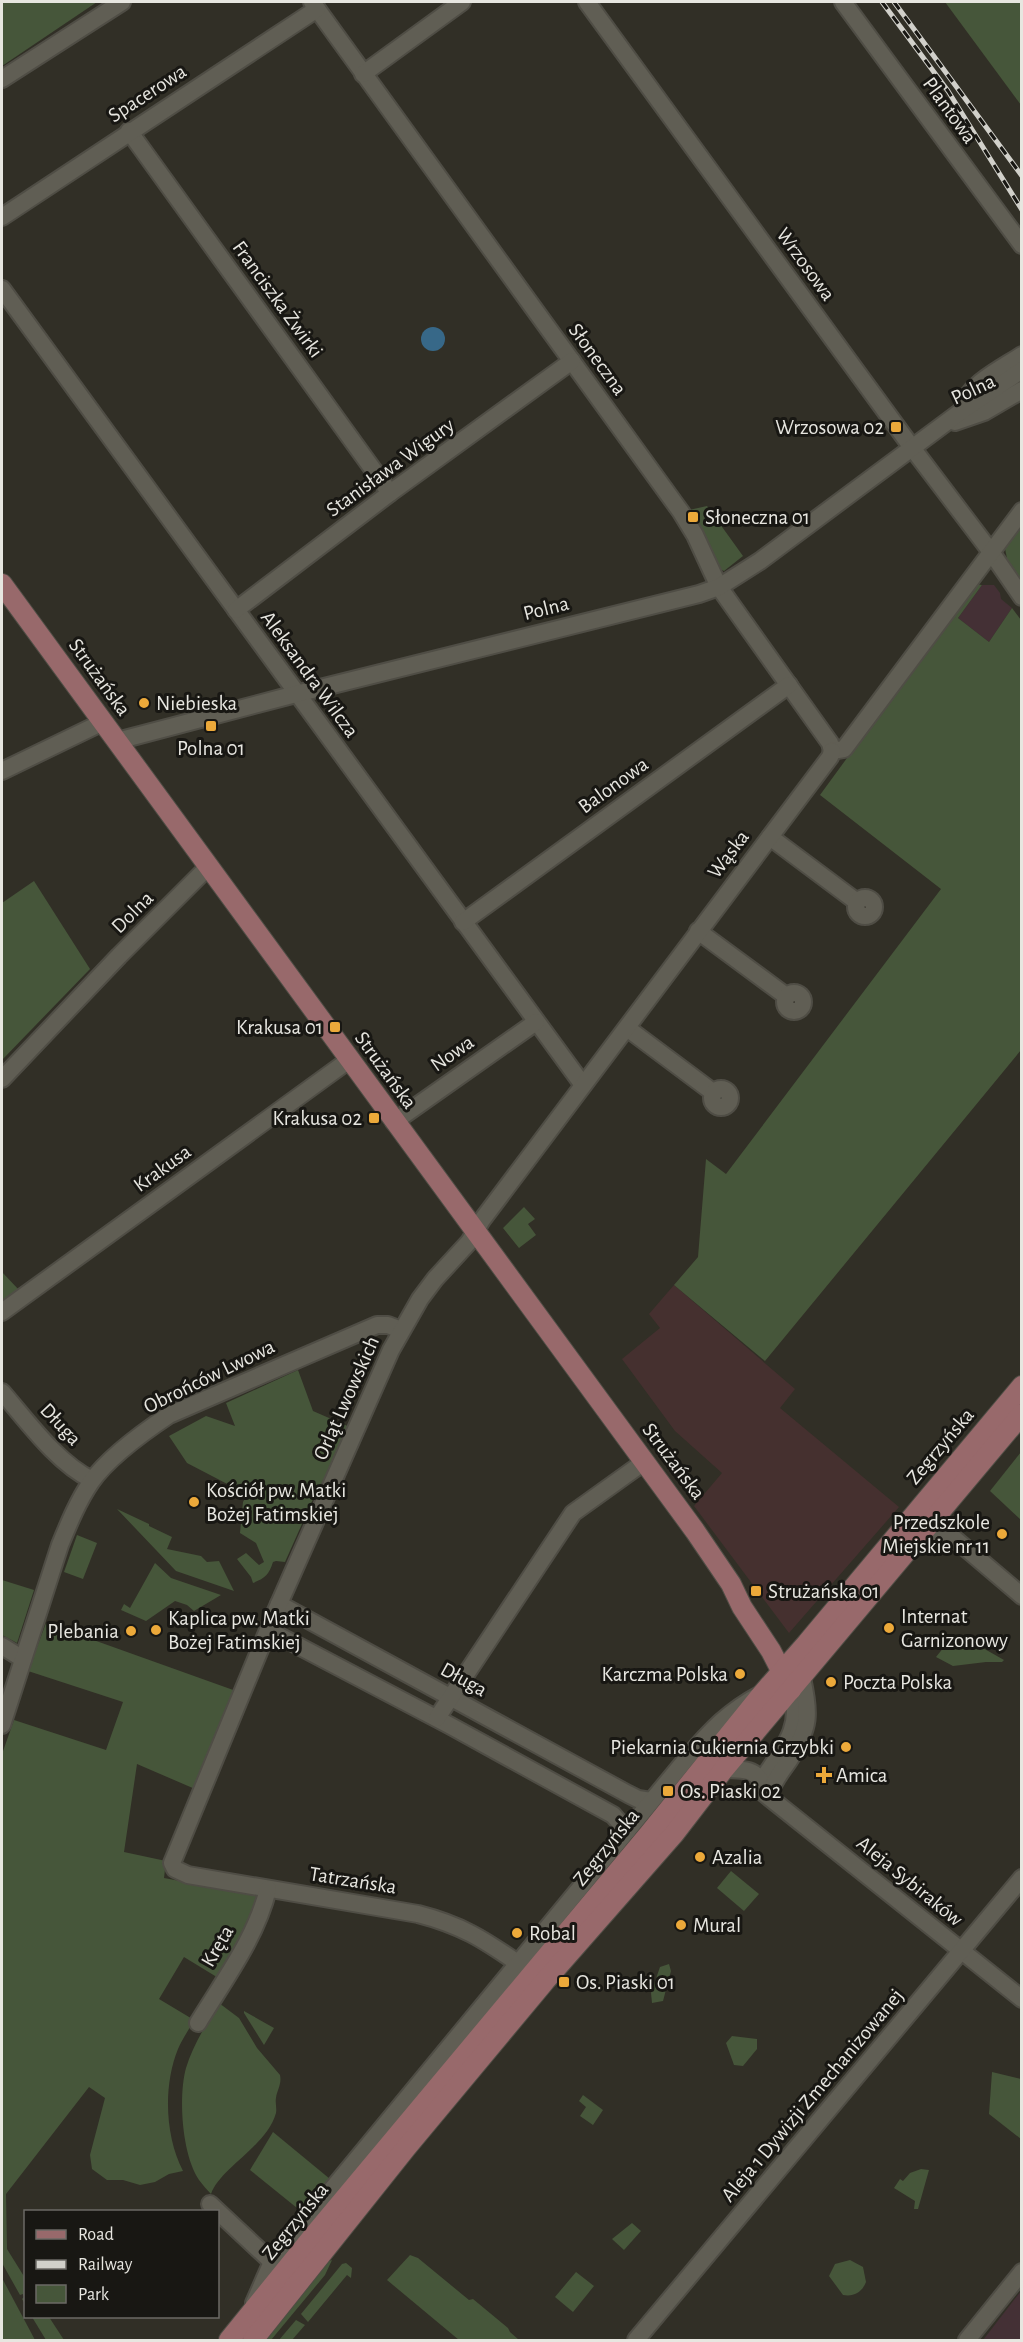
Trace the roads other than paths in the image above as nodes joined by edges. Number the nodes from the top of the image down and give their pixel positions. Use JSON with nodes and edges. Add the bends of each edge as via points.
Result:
{"nodes":[{"id":1,"x":122,"y":2,"type":"edge"},
{"id":2,"x":462,"y":2,"type":"edge"},
{"id":3,"x":587,"y":2,"type":"edge"},
{"id":4,"x":843,"y":2,"type":"edge"},
{"id":5,"x":315,"y":5,"type":"edge"},
{"id":6,"x":363,"y":74,"type":"junction"},
{"id":7,"x":2,"y":79,"type":"edge"},
{"id":8,"x":129,"y":131,"type":"junction"},
{"id":9,"x":2,"y":217,"type":"edge"},
{"id":10,"x":1022,"y":245,"type":"edge"},
{"id":11,"x":2,"y":289,"type":"edge"},
{"id":12,"x":1022,"y":355,"type":"edge"},
{"id":13,"x":572,"y":361,"type":"junction"},
{"id":14,"x":1022,"y":370,"type":"edge"},
{"id":15,"x":1022,"y":390,"type":"edge"},
{"id":16,"x":963,"y":410,"type":"junction"},
{"id":17,"x":942,"y":426,"type":"junction"},
{"id":18,"x":913,"y":449,"type":"junction"},
{"id":19,"x":390,"y":493,"type":"junction"},
{"id":20,"x":1022,"y":511,"type":"edge"},
{"id":21,"x":991,"y":552,"type":"junction"},
{"id":22,"x":2,"y":584,"type":"edge"},
{"id":23,"x":719,"y":586,"type":"junction"},
{"id":24,"x":1022,"y":597,"type":"edge"},
{"id":25,"x":236,"y":610,"type":"junction"},
{"id":26,"x":789,"y":685,"type":"junction"},
{"id":27,"x":296,"y":694,"type":"junction"},
{"id":28,"x":102,"y":722,"type":"junction"},
{"id":29,"x":117,"y":741,"type":"junction"},
{"id":30,"x":832,"y":751,"type":"junction"},
{"id":31,"x":2,"y":771,"type":"edge"},
{"id":32,"x":770,"y":837,"type":"junction"},
{"id":33,"x":208,"y":867,"type":"junction"},
{"id":34,"x":857,"y":902,"type":"dead end"},
{"id":35,"x":463,"y":922,"type":"junction"},
{"id":36,"x":698,"y":931,"type":"junction"},
{"id":37,"x":786,"y":996,"type":"dead end"},
{"id":38,"x":536,"y":1022,"type":"junction"},
{"id":39,"x":627,"y":1028,"type":"junction"},
{"id":40,"x":349,"y":1060,"type":"junction"},
{"id":41,"x":2,"y":1079,"type":"edge"},
{"id":42,"x":584,"y":1085,"type":"junction"},
{"id":43,"x":714,"y":1093,"type":"dead end"},
{"id":44,"x":394,"y":1122,"type":"junction"},
{"id":45,"x":475,"y":1232,"type":"junction"},
{"id":46,"x":2,"y":1312,"type":"edge"},
{"id":47,"x":401,"y":1330,"type":"junction"},
{"id":48,"x":1022,"y":1386,"type":"edge"},
{"id":49,"x":2,"y":1392,"type":"edge"},
{"id":50,"x":1022,"y":1414,"type":"edge"},
{"id":51,"x":644,"y":1462,"type":"junction"},
{"id":52,"x":92,"y":1480,"type":"junction"},
{"id":53,"x":947,"y":1503,"type":"junction"},
{"id":54,"x":949,"y":1534,"type":"junction"},
{"id":55,"x":919,"y":1536,"type":"junction"},
{"id":56,"x":1022,"y":1596,"type":"edge"},
{"id":57,"x":279,"y":1604,"type":"junction"},
{"id":58,"x":268,"y":1630,"type":"junction"},
{"id":59,"x":2,"y":1646,"type":"edge"},
{"id":60,"x":23,"y":1659,"type":"junction"},
{"id":61,"x":788,"y":1665,"type":"junction"},
{"id":62,"x":796,"y":1684,"type":"junction"},
{"id":63,"x":762,"y":1694,"type":"junction"},
{"id":64,"x":451,"y":1698,"type":"junction"},
{"id":65,"x":437,"y":1719,"type":"junction"},
{"id":66,"x":2,"y":1725,"type":"edge"},
{"id":67,"x":724,"y":1769,"type":"junction"},
{"id":68,"x":761,"y":1782,"type":"junction"},
{"id":69,"x":628,"y":1794,"type":"junction"},
{"id":70,"x":769,"y":1798,"type":"junction"},
{"id":71,"x":651,"y":1801,"type":"junction"},
{"id":72,"x":614,"y":1815,"type":"junction"},
{"id":73,"x":627,"y":1831,"type":"junction"},
{"id":74,"x":172,"y":1863,"type":"joint"},
{"id":75,"x":1022,"y":1878,"type":"edge"},
{"id":76,"x":268,"y":1888,"type":"junction"},
{"id":77,"x":961,"y":1951,"type":"junction"},
{"id":78,"x":519,"y":1964,"type":"junction"},
{"id":79,"x":1022,"y":1999,"type":"edge"},
{"id":80,"x":198,"y":2023,"type":"dead end"},
{"id":81,"x":210,"y":2204,"type":"dead end"},
{"id":82,"x":216,"y":2210,"type":"edge"},
{"id":83,"x":219,"y":2212,"type":"edge"},
{"id":84,"x":272,"y":2262,"type":"junction"},
{"id":85,"x":1022,"y":2272,"type":"edge"},
{"id":86,"x":244,"y":2322,"type":"junction"},
{"id":87,"x":229,"y":2340,"type":"edge"},
{"id":88,"x":253,"y":2340,"type":"edge"},
{"id":89,"x":636,"y":2340,"type":"edge"},
{"id":90,"x":967,"y":2340,"type":"edge"}],
"edges":[{"from":1,"to":7,"type":"street"},
{"from":2,"to":6,"type":"street"},
{"from":3,"to":18,"type":"street","name":"Wrzosowa"},
{"from":4,"to":10,"type":"street","name":"Plantowa"},
{"from":5,"to":6,"type":"street","name":"Słoneczna"},
{"from":5,"to":8,"type":"street","name":"Spacerowa"},
{"from":6,"to":13,"type":"street","name":"Słoneczna"},
{"from":8,"to":9,"type":"street","name":"Spacerowa"},
{"from":8,"to":19,"type":"street","name":"Franciszka Żwirki"},
{"from":11,"to":25,"type":"street","name":"Aleksandra Wilcza"},
{"from":12,"to":16,"type":"street","name":"Polna","via":[[970,392],[964,399]]},
{"from":13,"to":19,"type":"street","name":"Stanisława Wigury"},
{"from":13,"to":23,"type":"street","name":"Słoneczna","via":[[686,519]]},
{"from":14,"to":16,"type":"street","name":"Polna"},
{"from":15,"to":17,"type":"street","name":"Polna","via":[[984,412]]},
{"from":16,"to":17,"type":"street","name":"Polna"},
{"from":17,"to":18,"type":"street","name":"Polna"},
{"from":18,"to":21,"type":"street","name":"Wrzosowa"},
{"from":18,"to":23,"type":"street","name":"Polna","via":[[760,561]]},
{"from":19,"to":25,"type":"street","name":"Stanisława Wigury"},
{"from":20,"to":21,"type":"street","name":"Wąska"},
{"from":21,"to":24,"type":"street","name":"Wrzosowa"},
{"from":21,"to":30,"type":"street","name":"Wąska","via":[[844,749]]},
{"from":22,"to":28,"type":"main road","name":"Strużańska"},
{"from":23,"to":26,"type":"street","name":"Słoneczna"},
{"from":23,"to":27,"type":"street","name":"Polna"},
{"from":25,"to":27,"type":"street","name":"Aleksandra Wilcza"},
{"from":26,"to":30,"type":"street","name":"Słoneczna","via":[[831,743]]},
{"from":26,"to":35,"type":"street","name":"Balonowa"},
{"from":27,"to":29,"type":"street","name":"Polna"},
{"from":27,"to":35,"type":"street","name":"Aleksandra Wilcza"},
{"from":28,"to":29,"type":"main road","name":"Strużańska"},
{"from":28,"to":31,"type":"street"},
{"from":29,"to":33,"type":"main road","name":"Strużańska"},
{"from":30,"to":32,"type":"street","name":"Wąska"},
{"from":32,"to":34,"type":"street"},
{"from":32,"to":36,"type":"street","name":"Wąska"},
{"from":33,"to":40,"type":"main road","name":"Strużańska"},
{"from":33,"to":41,"type":"street","name":"Dolna"},
{"from":35,"to":38,"type":"street","name":"Aleksandra Wilcza"},
{"from":36,"to":37,"type":"street"},
{"from":36,"to":39,"type":"street","name":"Wąska"},
{"from":38,"to":42,"type":"street","name":"Aleksandra Wilcza"},
{"from":38,"to":44,"type":"street","name":"Nowa"},
{"from":39,"to":42,"type":"street","name":"Wąska"},
{"from":39,"to":43,"type":"street"},
{"from":40,"to":44,"type":"main road","name":"Strużańska"},
{"from":40,"to":46,"type":"street","name":"Krakusa"},
{"from":42,"to":45,"type":"street","name":"Wąska"},
{"from":44,"to":45,"type":"main road","name":"Strużańska"},
{"from":45,"to":47,"type":"street","name":"Orląt Lwowskich","via":[[435,1279]]},
{"from":45,"to":51,"type":"main road","name":"Strużańska"},
{"from":47,"to":52,"type":"street","name":"Obrońców Lwowa","via":[[377,1325],[170,1415],[142,1433]]},
{"from":47,"to":57,"type":"street","name":"Orląt Lwowskich"},
{"from":48,"to":61,"type":"main road","name":"Zegrzyńska"},
{"from":49,"to":52,"type":"street","name":"Długa","via":[[63,1460]]},
{"from":50,"to":53,"type":"main road","name":"Zegrzyńska"},
{"from":51,"to":61,"type":"main road","name":"Strużańska","via":[[731,1584],[771,1651]]},
{"from":51,"to":64,"type":"street","via":[[573,1513]]},
{"from":52,"to":60,"type":"street","name":"Obrońców Lwowa","via":[[60,1545]]},
{"from":53,"to":54,"type":"street"},
{"from":53,"to":55,"type":"main road","name":"Zegrzyńska"},
{"from":54,"to":55,"type":"street"},
{"from":54,"to":56,"type":"street"},
{"from":55,"to":62,"type":"main road","name":"Zegrzyńska"},
{"from":57,"to":58,"type":"street","name":"Orląt Lwowskich"},
{"from":57,"to":64,"type":"street","name":"Długa"},
{"from":58,"to":65,"type":"street"},
{"from":58,"to":74,"type":"street","name":"Orląt Lwowskich"},
{"from":59,"to":60,"type":"street"},
{"from":60,"to":66,"type":"street","name":"Obrońców Lwowa"},
{"from":61,"to":62,"type":"main road","name":"Strużańska"},
{"from":61,"to":63,"type":"main road","name":"Zegrzyńska"},
{"from":62,"to":67,"type":"main road","name":"Zegrzyńska"},
{"from":62,"to":68,"type":"street","via":[[793,1729]]},
{"from":62,"to":70,"type":"street","via":[[808,1713],[806,1725]]},
{"from":63,"to":71,"type":"street","via":[[714,1726]]},
{"from":63,"to":86,"type":"main road","name":"Zegrzyńska"},
{"from":64,"to":65,"type":"street"},
{"from":64,"to":69,"type":"street","name":"Długa"},
{"from":65,"to":72,"type":"street"},
{"from":67,"to":68,"type":"street","via":[[749,1770]]},
{"from":67,"to":88,"type":"main road","name":"Zegrzyńska","via":[[674,1834],[544,1981]]},
{"from":68,"to":70,"type":"street","name":"Aleja Sybiraków"},
{"from":69,"to":71,"type":"street","name":"Długa"},
{"from":69,"to":72,"type":"street","via":[[624,1807]]},
{"from":70,"to":77,"type":"street","name":"Aleja Sybiraków"},
{"from":71,"to":73,"type":"street"},
{"from":72,"to":73,"type":"street"},
{"from":73,"to":78,"type":"street"},
{"from":74,"to":76,"type":"street","name":"Tatrzańska","via":[[188,1875]]},
{"from":75,"to":77,"type":"street","name":"Aleja 1 Dywizji Zmechanizowanej"},
{"from":76,"to":78,"type":"street","name":"Tatrzańska","via":[[452,1923]]},
{"from":76,"to":80,"type":"street","name":"Kręta","via":[[259,1919]]},
{"from":77,"to":79,"type":"street","name":"Aleja Sybiraków"},
{"from":77,"to":89,"type":"street","name":"Aleja 1 Dywizji Zmechanizowanej"},
{"from":78,"to":84,"type":"street"},
{"from":81,"to":82,"type":"street"},
{"from":83,"to":84,"type":"street"},
{"from":84,"to":86,"type":"street"},
{"from":85,"to":90,"type":"street"},
{"from":86,"to":87,"type":"main road","name":"Zegrzyńska"}]}
